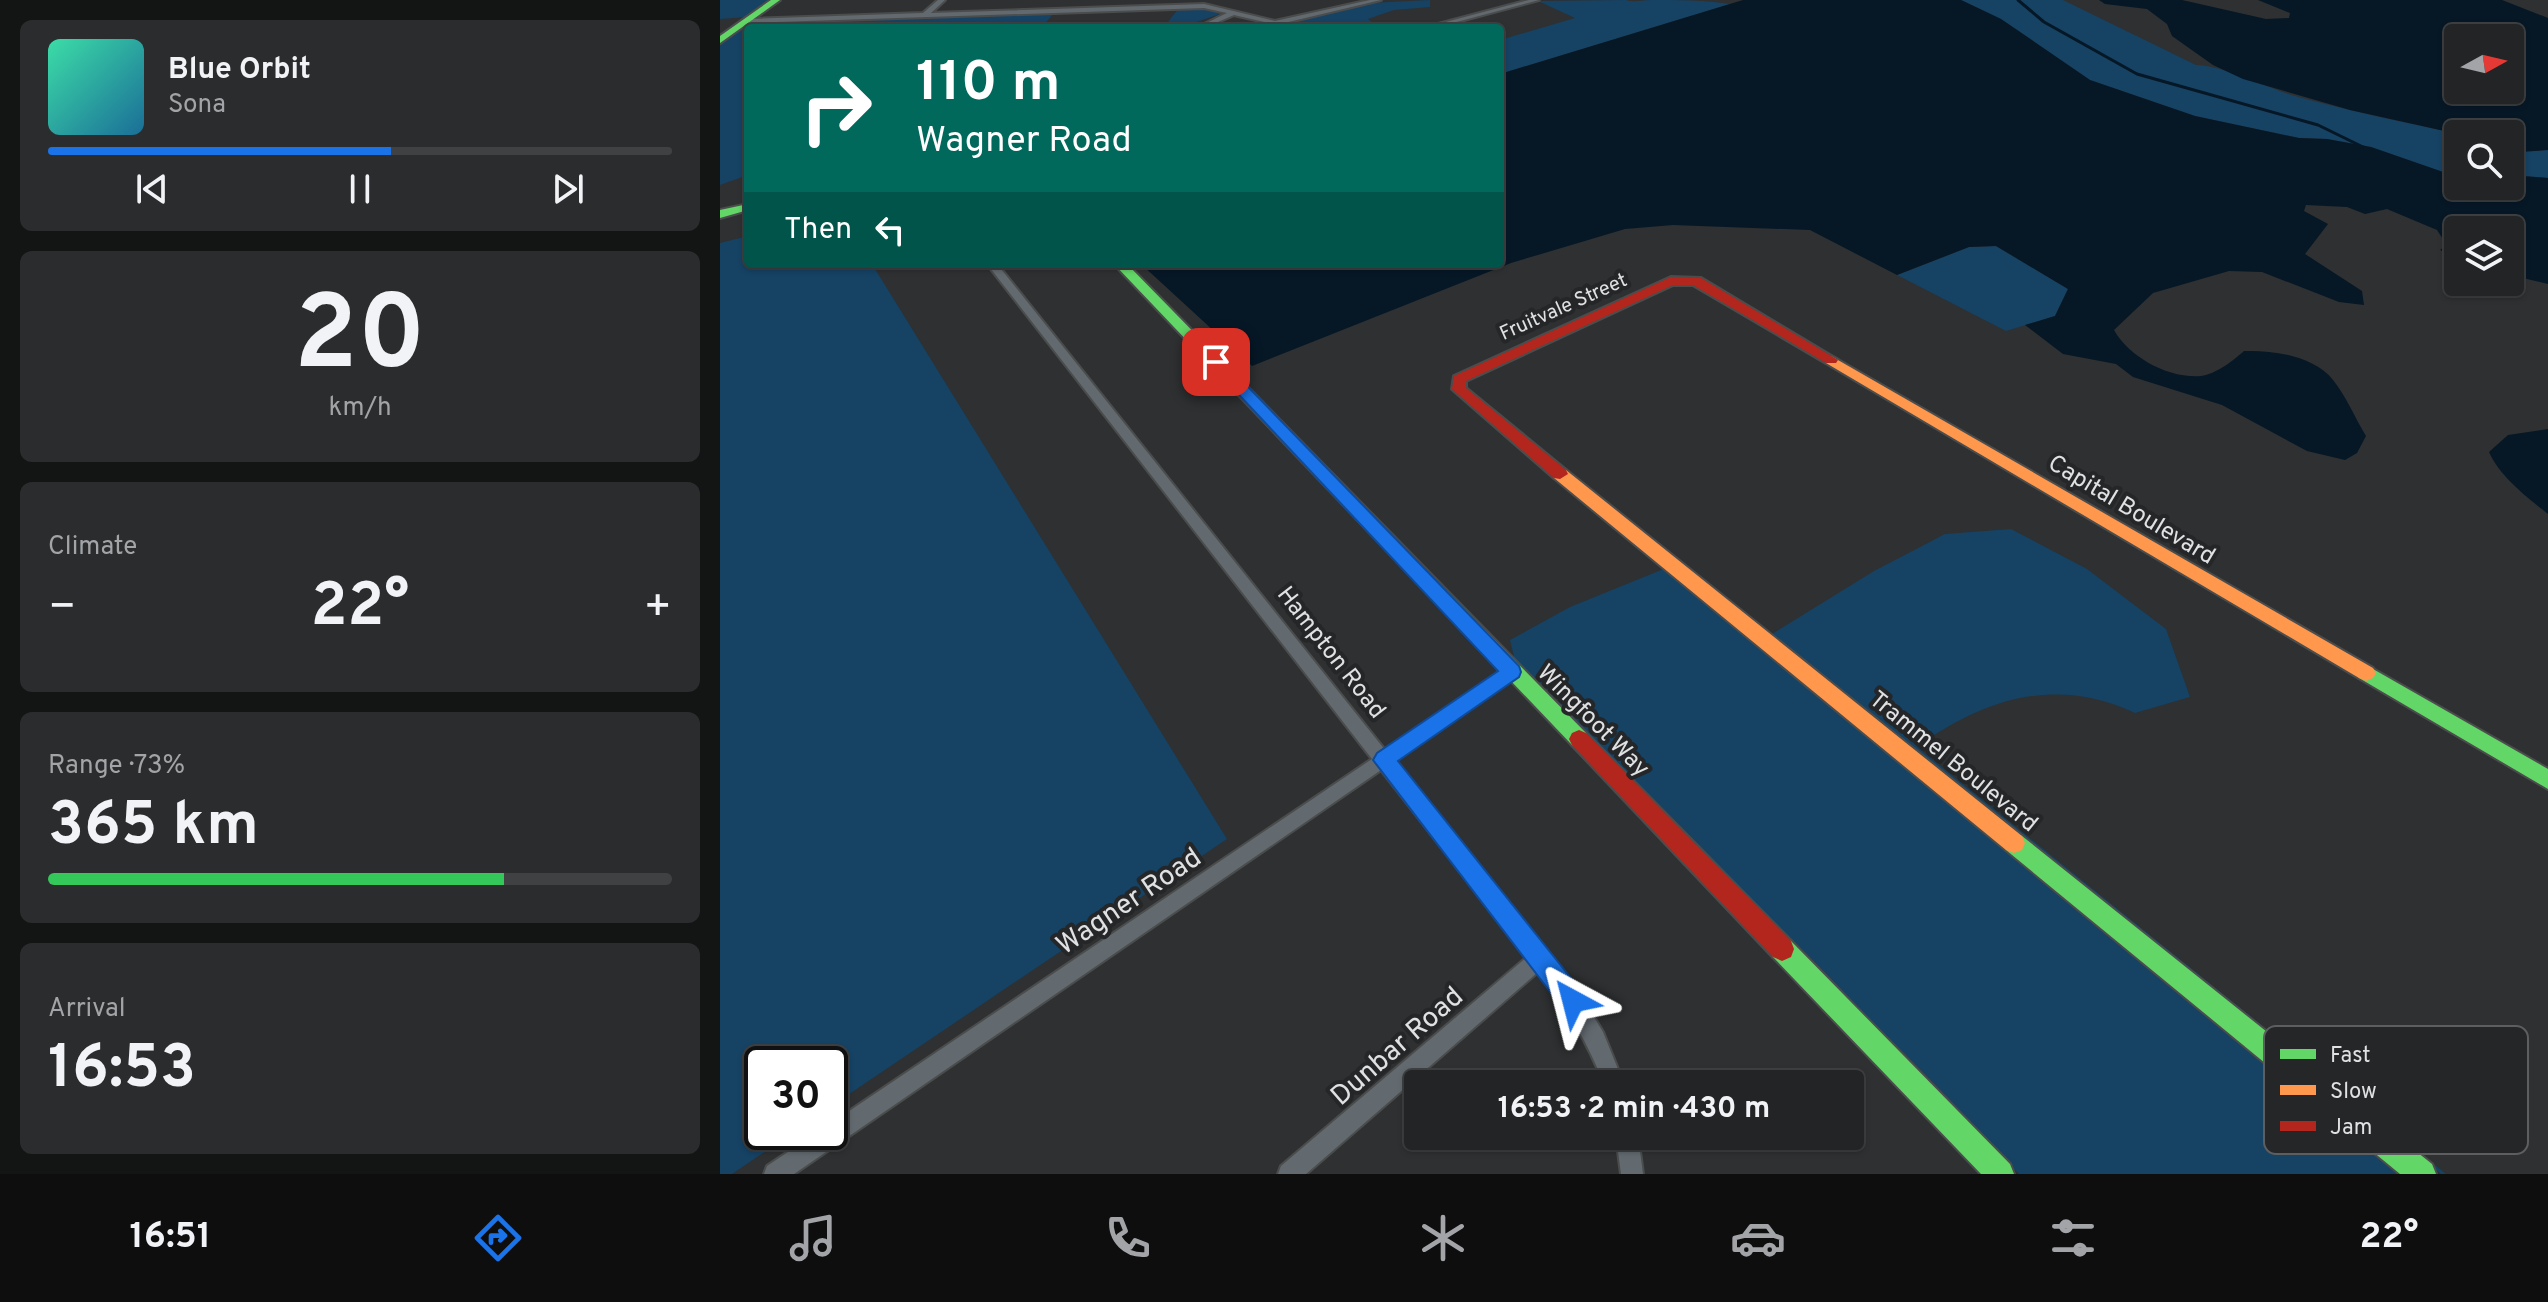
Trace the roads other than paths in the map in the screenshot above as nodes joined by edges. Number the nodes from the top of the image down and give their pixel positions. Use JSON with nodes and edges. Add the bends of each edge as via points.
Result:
{"nodes":[{"id":1,"x":776,"y":0,"type":"edge"},
{"id":2,"x":942,"y":0,"type":"edge"},
{"id":3,"x":1378,"y":0,"type":"edge"},
{"id":4,"x":1536,"y":0,"type":"edge"},
{"id":5,"x":1235,"y":12,"type":"junction"},
{"id":6,"x":925,"y":15,"type":"junction"},
{"id":7,"x":748,"y":21,"type":"junction"},
{"id":8,"x":1275,"y":23,"type":"joint"},
{"id":9,"x":1208,"y":24,"type":"edge"},
{"id":10,"x":1440,"y":24,"type":"edge"},
{"id":11,"x":720,"y":40,"type":"edge"},
{"id":12,"x":744,"y":208,"type":"edge"},
{"id":13,"x":720,"y":214,"type":"edge"},
{"id":14,"x":995,"y":268,"type":"edge"},
{"id":15,"x":1124,"y":268,"type":"edge"},
{"id":16,"x":1692,"y":280,"type":"joint"},
{"id":17,"x":1458,"y":384,"type":"joint"},
{"id":18,"x":1512,"y":672,"type":"junction"},
{"id":19,"x":1384,"y":760,"type":"junction"},
{"id":20,"x":2548,"y":780,"type":"edge"},
{"id":21,"x":1540,"y":958,"type":"junction"},
{"id":22,"x":2264,"y":1046,"type":"edge"},
{"id":23,"x":1608,"y":1070,"type":"edge"},
{"id":24,"x":1629,"y":1150,"type":"edge"},
{"id":25,"x":2397,"y":1154,"type":"edge"},
{"id":26,"x":775,"y":1174,"type":"edge"},
{"id":27,"x":1289,"y":1174,"type":"edge"},
{"id":28,"x":1632,"y":1174,"type":"edge"},
{"id":29,"x":2000,"y":1174,"type":"edge"},
{"id":30,"x":2422,"y":1174,"type":"edge"}],
"edges":[{"from":1,"to":7,"type":"street"},
{"from":2,"to":6,"type":"street"},
{"from":3,"to":8,"type":"street"},
{"from":4,"to":10,"type":"street"},
{"from":5,"to":6,"type":"street","via":[[1204,6]]},
{"from":5,"to":8,"type":"street"},
{"from":5,"to":9,"type":"street"},
{"from":6,"to":7,"type":"street"},
{"from":7,"to":11,"type":"street"},
{"from":12,"to":13,"type":"street"},
{"from":14,"to":19,"type":"street","name":"Hampton Road"},
{"from":15,"to":18,"type":"street","name":"Wingfoot Way"},
{"from":16,"to":17,"type":"street","name":"Fruitvale Street","via":[[1671,281],[1464,374]]},
{"from":16,"to":20,"type":"street","name":"Capital Boulevard"},
{"from":17,"to":22,"type":"street","name":"Trammel Boulevard","via":[[1484,412]]},
{"from":18,"to":19,"type":"street","name":"Wagner Road"},
{"from":18,"to":29,"type":"street","name":"Wingfoot Way"},
{"from":19,"to":21,"type":"street","name":"Hampton Road"},
{"from":19,"to":26,"type":"street","name":"Wagner Road"},
{"from":21,"to":23,"type":"street","name":"Hampton Road","via":[[1573,1001]]},
{"from":21,"to":27,"type":"street","name":"Dunbar Road"},
{"from":24,"to":28,"type":"street"},
{"from":25,"to":30,"type":"street","name":"Trammel Boulevard"}]}
